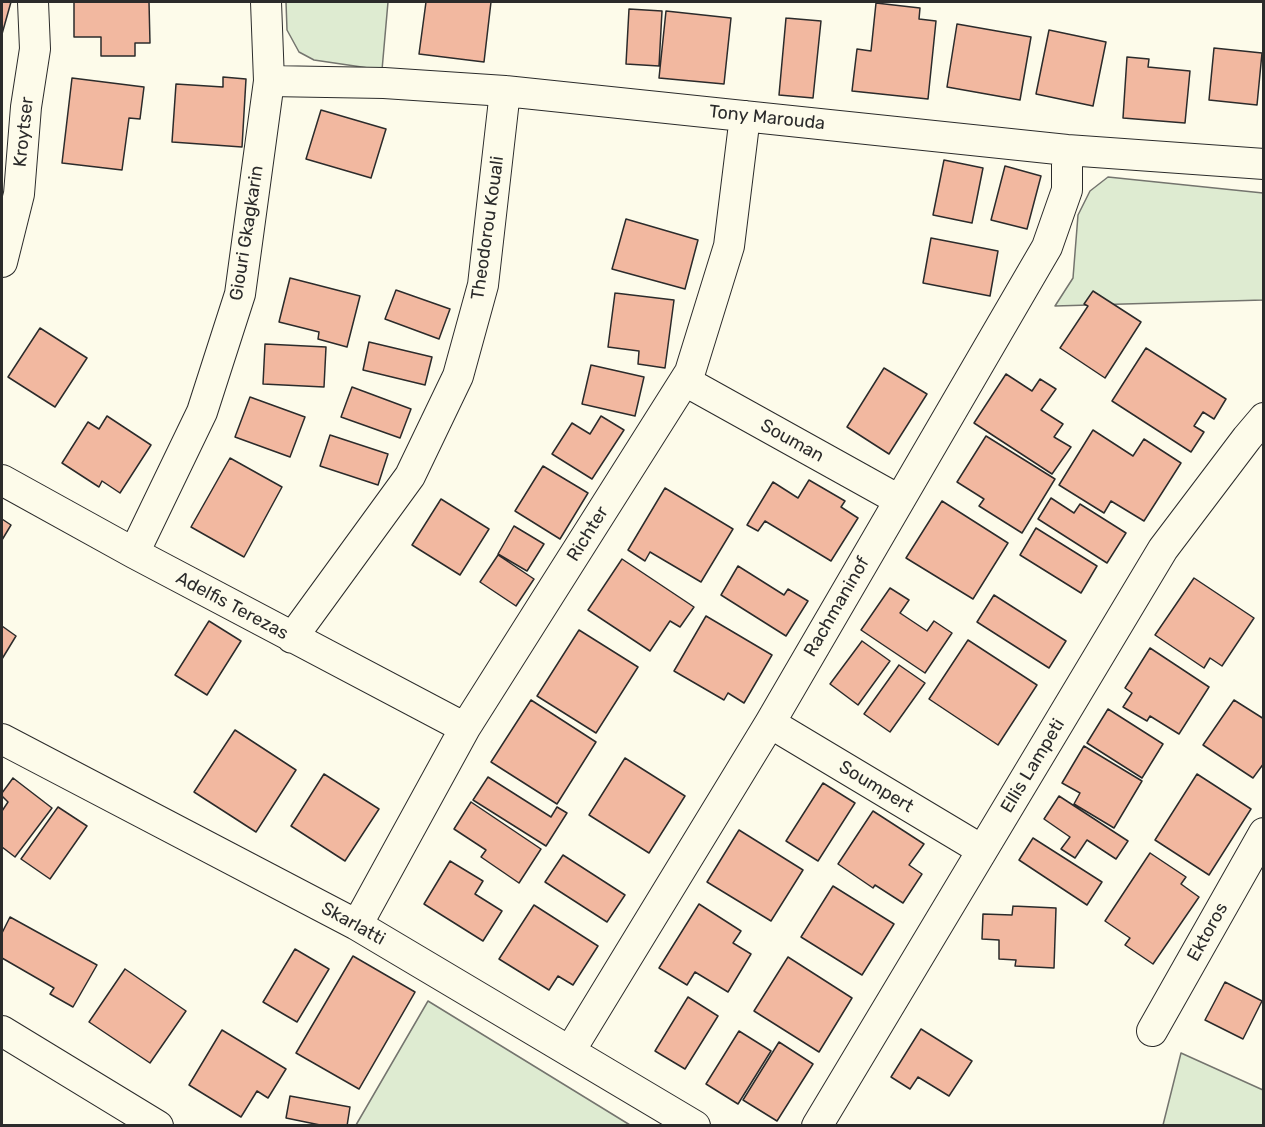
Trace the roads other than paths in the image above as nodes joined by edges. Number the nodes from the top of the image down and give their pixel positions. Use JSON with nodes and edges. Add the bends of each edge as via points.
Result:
{"nodes":[{"id":1,"x":33,"y":2,"type":"edge"},
{"id":2,"x":266,"y":2,"type":"edge"},
{"id":3,"x":269,"y":81,"type":"junction"},
{"id":4,"x":505,"y":91,"type":"junction"},
{"id":5,"x":14,"y":104,"type":"edge"},
{"id":6,"x":745,"y":116,"type":"junction"},
{"id":7,"x":1067,"y":150,"type":"junction"},
{"id":8,"x":1263,"y":164,"type":"edge"},
{"id":9,"x":2,"y":262,"type":"edge"},
{"id":10,"x":685,"y":381,"type":"junction"},
{"id":11,"x":1258,"y":434,"type":"edge"},
{"id":12,"x":2,"y":480,"type":"edge"},
{"id":13,"x":899,"y":500,"type":"junction"},
{"id":14,"x":134,"y":553,"type":"junction"},
{"id":15,"x":292,"y":638,"type":"junction"},
{"id":16,"x":770,"y":723,"type":"junction"},
{"id":17,"x":465,"y":728,"type":"junction"},
{"id":18,"x":2,"y":739,"type":"edge"},
{"id":19,"x":1263,"y":833,"type":"edge"},
{"id":20,"x":982,"y":850,"type":"junction"},
{"id":21,"x":357,"y":925,"type":"junction"},
{"id":22,"x":2,"y":1031,"type":"edge"},
{"id":23,"x":1152,"y":1031,"type":"dead end"},
{"id":24,"x":570,"y":1051,"type":"junction"},
{"id":25,"x":158,"y":1125,"type":"edge"},
{"id":26,"x":695,"y":1125,"type":"edge"},
{"id":27,"x":817,"y":1125,"type":"edge"}],
"edges":[{"from":1,"to":5,"type":"street","name":"Kroytser","via":[[35,49]]},
{"from":2,"to":3,"type":"street","name":"Giouri Gkagkarin"},
{"from":3,"to":4,"type":"street","name":"Tony Marouda","via":[[384,82]]},
{"from":3,"to":14,"type":"street","name":"Giouri Gkagkarin","via":[[240,294],[202,412]]},
{"from":4,"to":6,"type":"street","name":"Tony Marouda"},
{"from":4,"to":15,"type":"street","name":"Theodorou Kouali","via":[[483,285],[458,376],[410,476]]},
{"from":5,"to":9,"type":"street","name":"Kroytser","via":[[19,194]]},
{"from":6,"to":7,"type":"street","name":"Tony Marouda"},
{"from":6,"to":10,"type":"street","name":"Richter","via":[[729,246]]},
{"from":7,"to":8,"type":"street","name":"Tony Marouda"},
{"from":7,"to":13,"type":"street","name":"Rachmaninof","via":[[1067,190],[1047,247]]},
{"from":10,"to":13,"type":"street","name":"Souman"},
{"from":10,"to":17,"type":"street","name":"Richter"},
{"from":11,"to":20,"type":"street","name":"Ellis Lampeti","via":[[1163,549]]},
{"from":12,"to":14,"type":"street","name":"Adelfis Terezas"},
{"from":13,"to":16,"type":"street","name":"Rachmaninof"},
{"from":14,"to":15,"type":"street","name":"Adelfis Terezas"},
{"from":15,"to":17,"type":"street","name":"Adelfis Terezas"},
{"from":16,"to":20,"type":"street","name":"Soumpert"},
{"from":16,"to":24,"type":"street","name":"Rachmaninof"},
{"from":17,"to":21,"type":"street","name":"Richter"},
{"from":18,"to":21,"type":"street","name":"Skarlatti"},
{"from":19,"to":23,"type":"street","name":"Ektoros"},
{"from":20,"to":27,"type":"street","name":"Ellis Lampeti"},
{"from":21,"to":24,"type":"street","name":"Skarlatti"},
{"from":22,"to":25,"type":"street"},
{"from":24,"to":26,"type":"street","name":"Skarlatti"}]}
